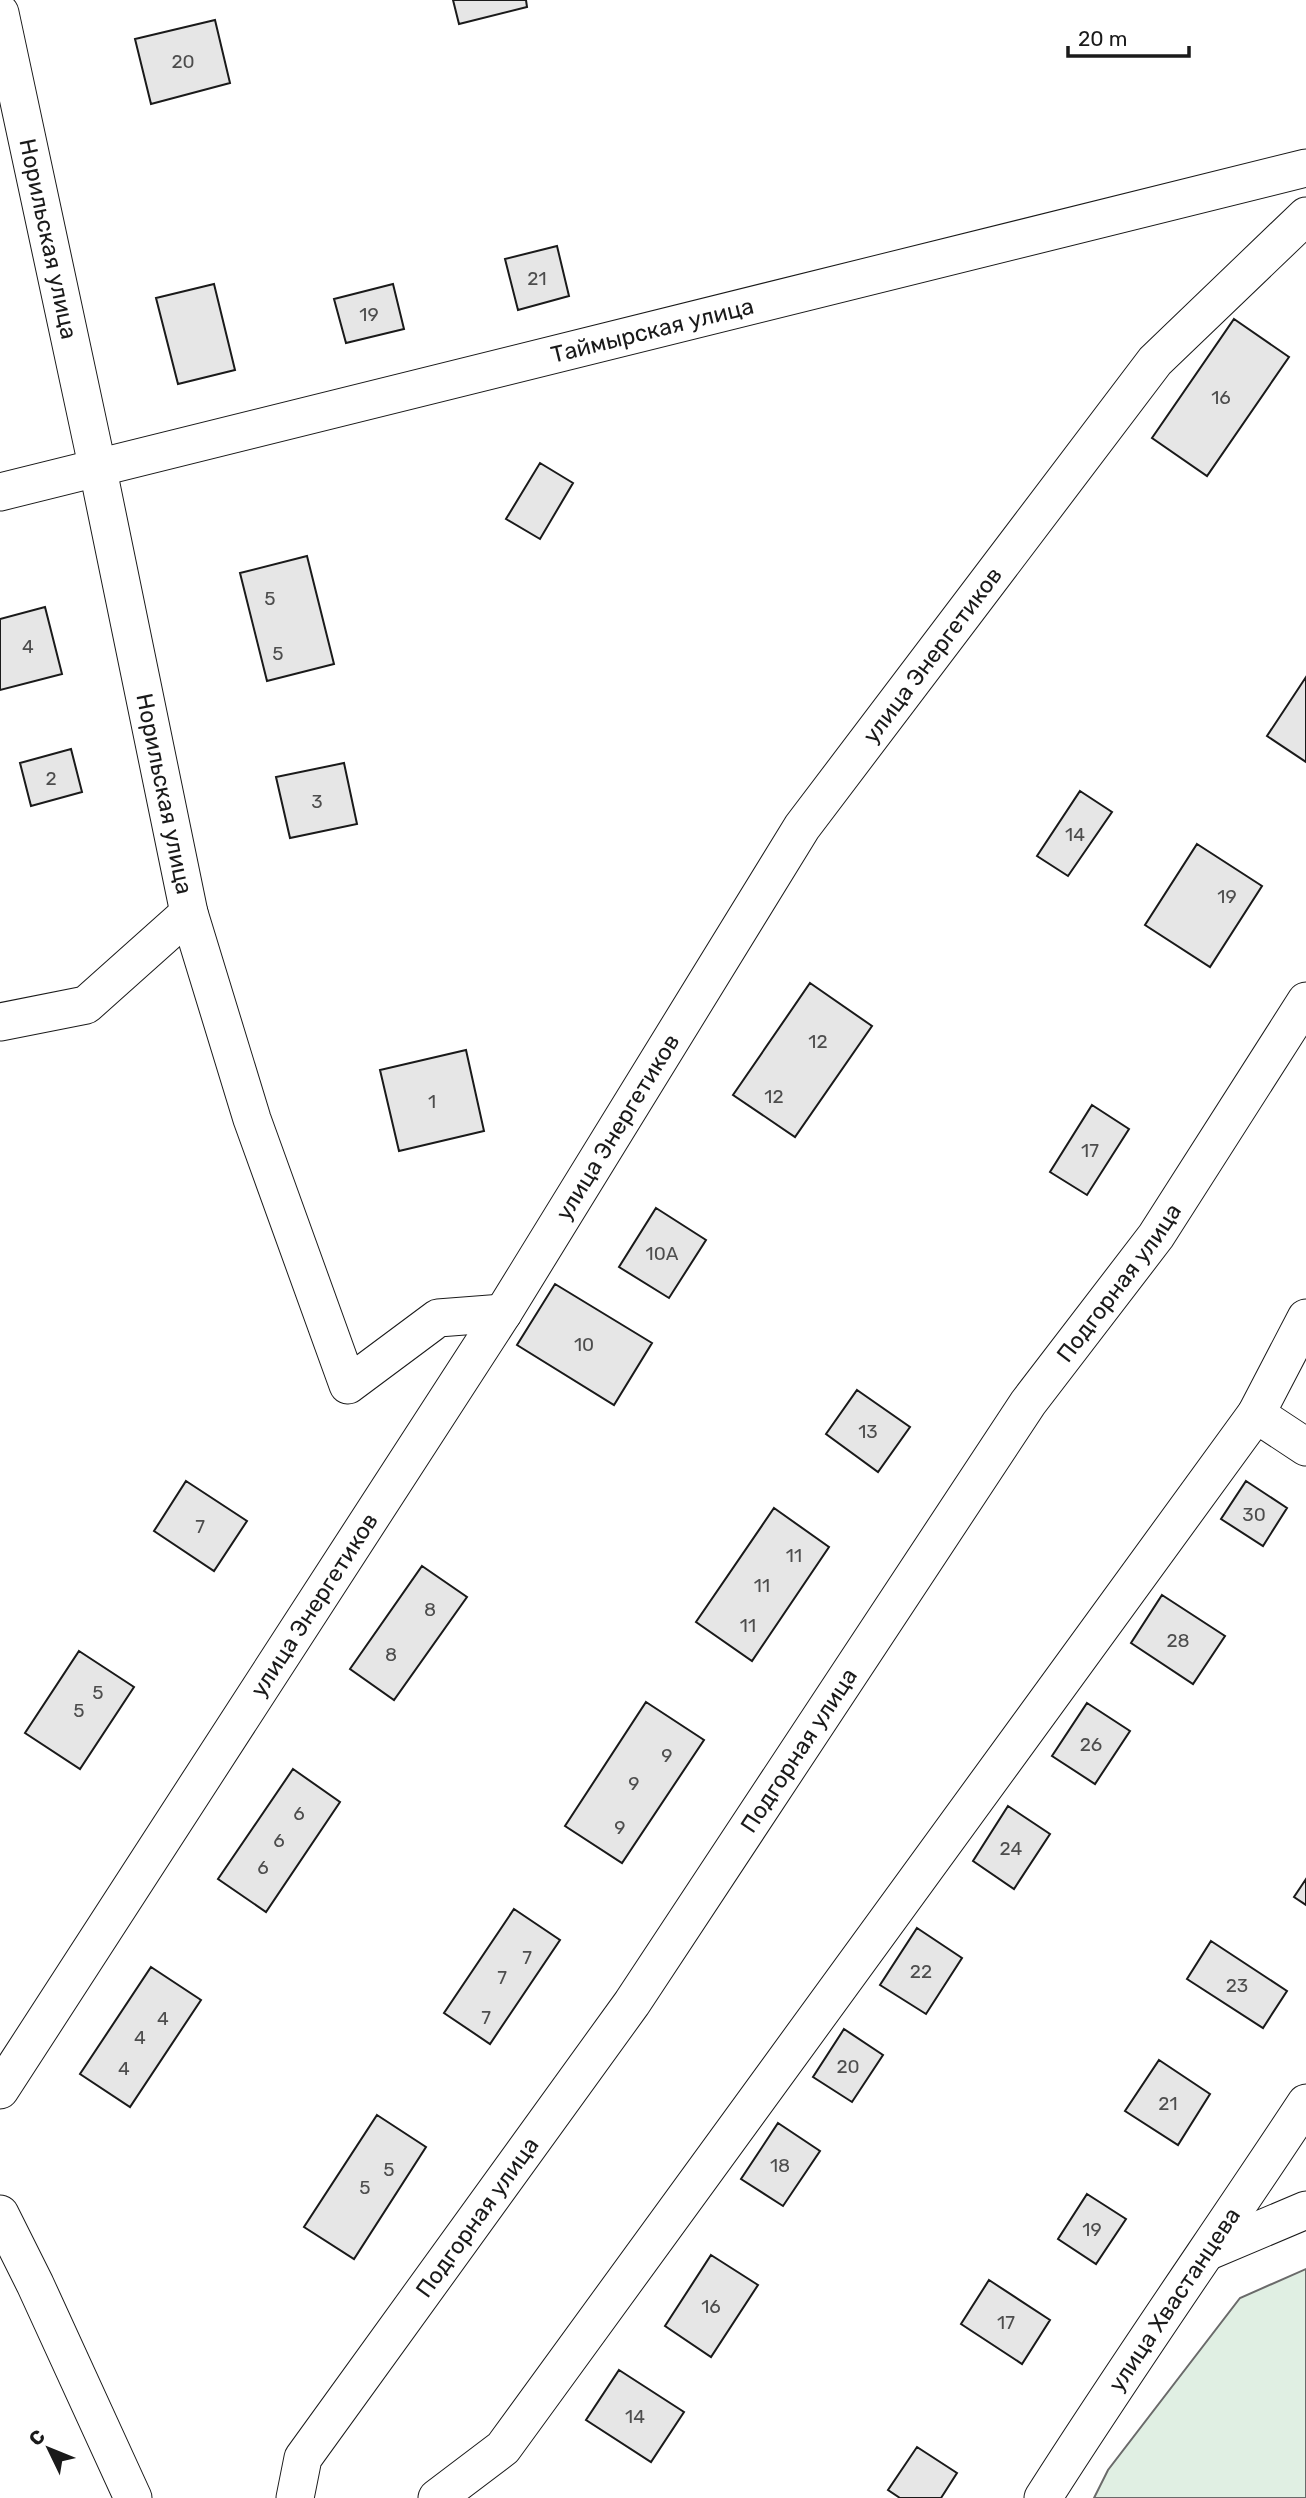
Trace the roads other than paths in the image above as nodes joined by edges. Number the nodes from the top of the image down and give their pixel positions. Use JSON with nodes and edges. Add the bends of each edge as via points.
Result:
{"nodes":[{"id":1,"x":0,"y":13,"type":"edge"},
{"id":2,"x":1306,"y":168,"type":"edge"},
{"id":3,"x":1306,"y":216,"type":"edge"},
{"id":4,"x":98,"y":470,"type":"junction"},
{"id":5,"x":0,"y":492,"type":"edge"},
{"id":6,"x":189,"y":913,"type":"junction"},
{"id":7,"x":1306,"y":1001,"type":"edge"},
{"id":8,"x":0,"y":1022,"type":"edge"},
{"id":9,"x":503,"y":1313,"type":"junction"},
{"id":10,"x":1306,"y":1318,"type":"edge"},
{"id":11,"x":1256,"y":1414,"type":"junction"},
{"id":12,"x":1306,"y":1447,"type":"edge"},
{"id":13,"x":0,"y":2090,"type":"edge"},
{"id":14,"x":1306,"y":2103,"type":"edge"},
{"id":15,"x":1306,"y":2210,"type":"edge"},
{"id":16,"x":0,"y":2214,"type":"edge"},
{"id":17,"x":1209,"y":2250,"type":"junction"},
{"id":18,"x":133,"y":2498,"type":"edge"},
{"id":19,"x":295,"y":2498,"type":"edge"},
{"id":20,"x":437,"y":2498,"type":"edge"},
{"id":21,"x":1043,"y":2498,"type":"edge"}],
"edges":[{"from":1,"to":4,"type":"street","name":"Норильская улица"},
{"from":2,"to":4,"type":"street","name":"Таймырская улица"},
{"from":3,"to":9,"type":"street","name":"улица Энергетиков","via":[[1155,361],[802,827]]},
{"from":4,"to":5,"type":"street","name":"Таймырская улица"},
{"from":4,"to":6,"type":"street","name":"Норильская улица"},
{"from":6,"to":8,"type":"street","via":[[86,1004]]},
{"from":6,"to":9,"type":"street","name":"Норильская улица","via":[[253,1119],[348,1385],[438,1318]]},
{"from":7,"to":19,"type":"street","name":"Подгорная улица","via":[[1156,1236],[1028,1403],[632,2003],[303,2458]]},
{"from":9,"to":13,"type":"street","name":"улица Энергетиков"},
{"from":10,"to":11,"type":"street"},
{"from":11,"to":12,"type":"street"},
{"from":11,"to":20,"type":"street","via":[[503,2448]]},
{"from":14,"to":17,"type":"street","name":"улица Хвастанцева"},
{"from":15,"to":17,"type":"street"},
{"from":16,"to":18,"type":"street"},
{"from":17,"to":21,"type":"street","name":"улица Хвастанцева"}]}
